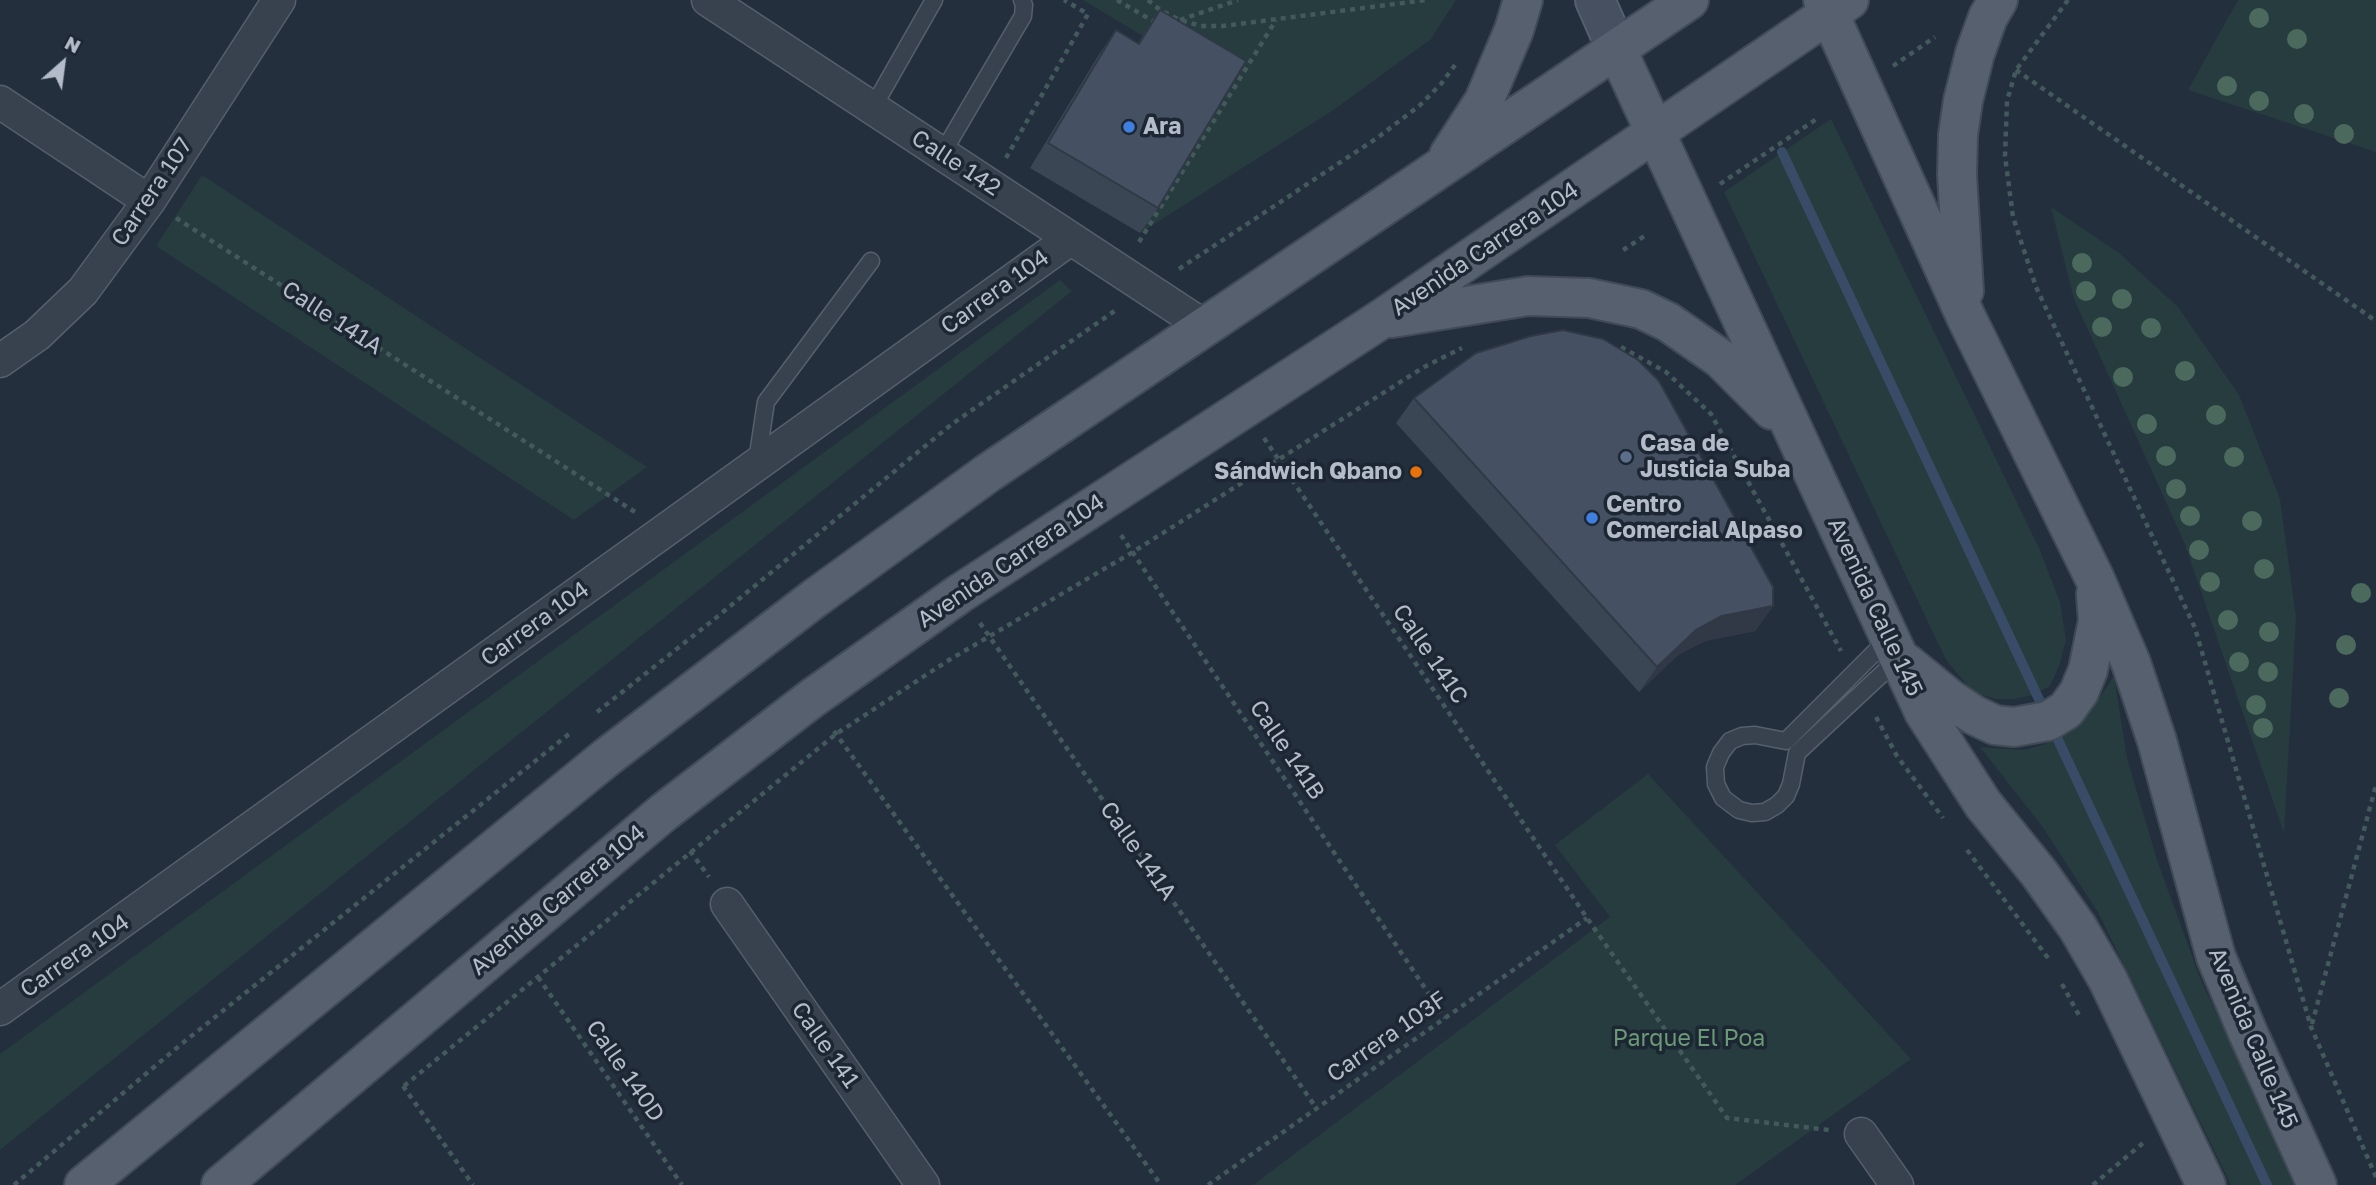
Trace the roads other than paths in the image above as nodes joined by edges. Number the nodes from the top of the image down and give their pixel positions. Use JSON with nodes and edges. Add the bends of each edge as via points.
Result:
{"nodes":[{"id":1,"x":279,"y":0,"type":"edge"},
{"id":2,"x":708,"y":0,"type":"edge"},
{"id":3,"x":934,"y":0,"type":"edge"},
{"id":4,"x":1022,"y":0,"type":"edge"},
{"id":5,"x":1523,"y":0,"type":"edge"},
{"id":6,"x":1595,"y":0,"type":"edge"},
{"id":7,"x":1689,"y":0,"type":"edge"},
{"id":8,"x":1998,"y":0,"type":"edge"},
{"id":9,"x":1834,"y":4,"type":"edge"},
{"id":10,"x":1617,"y":50,"type":"junction"},
{"id":11,"x":0,"y":102,"type":"edge"},
{"id":12,"x":872,"y":108,"type":"junction"},
{"id":13,"x":1655,"y":132,"type":"junction"},
{"id":14,"x":942,"y":154,"type":"junction"},
{"id":15,"x":1442,"y":167,"type":"junction"},
{"id":16,"x":149,"y":201,"type":"junction"},
{"id":17,"x":1070,"y":239,"type":"junction"},
{"id":18,"x":871,"y":261,"type":"dead end"},
{"id":19,"x":1966,"y":317,"type":"junction"},
{"id":20,"x":1380,"y":320,"type":"junction"},
{"id":21,"x":1204,"y":326,"type":"junction"},
{"id":22,"x":0,"y":361,"type":"edge"},
{"id":23,"x":1793,"y":434,"type":"junction"},
{"id":24,"x":757,"y":464,"type":"junction"},
{"id":25,"x":2095,"y":579,"type":"junction"},
{"id":26,"x":1894,"y":648,"type":"junction"},
{"id":27,"x":727,"y":904,"type":"dead end"},
{"id":28,"x":0,"y":1009,"type":"edge"},
{"id":29,"x":1861,"y":1134,"type":"road end"},
{"id":30,"x":84,"y":1185,"type":"edge"},
{"id":31,"x":221,"y":1185,"type":"edge"},
{"id":32,"x":923,"y":1185,"type":"edge"},
{"id":33,"x":1897,"y":1185,"type":"edge"},
{"id":34,"x":2206,"y":1185,"type":"edge"},
{"id":35,"x":2317,"y":1185,"type":"edge"}],
"edges":[{"from":1,"to":16,"type":"street","name":"Carrera 107"},
{"from":2,"to":12,"type":"street","name":"Calle 142"},
{"from":3,"to":12,"type":"lane"},
{"from":4,"to":14,"type":"lane","via":[[1023,16]]},
{"from":5,"to":15,"type":"main road","via":[[1484,101]]},
{"from":6,"to":10,"type":"main road","name":"Avenida Calle 145"},
{"from":7,"to":10,"type":"main road"},
{"from":8,"to":19,"type":"main road","via":[[1975,53],[1958,135]]},
{"from":9,"to":13,"type":"main road","name":"Avenida Carrera 104"},
{"from":9,"to":19,"type":"main road","name":"Avenida Calle 145"},
{"from":10,"to":13,"type":"main road","name":"Avenida Calle 145"},
{"from":10,"to":15,"type":"main road"},
{"from":11,"to":16,"type":"street"},
{"from":12,"to":14,"type":"street","name":"Calle 142"},
{"from":13,"to":20,"type":"main road","name":"Avenida Carrera 104"},
{"from":13,"to":23,"type":"main road","name":"Avenida Calle 145"},
{"from":14,"to":17,"type":"street","name":"Calle 142"},
{"from":15,"to":21,"type":"main road"},
{"from":16,"to":22,"type":"street","name":"Carrera 107","via":[[83,291],[37,335]]},
{"from":17,"to":21,"type":"street","name":"Calle 142"},
{"from":17,"to":24,"type":"street","name":"Carrera 104"},
{"from":18,"to":24,"type":"lane","via":[[766,402]]},
{"from":19,"to":25,"type":"main road","name":"Avenida Calle 145"},
{"from":20,"to":23,"type":"main road","via":[[1528,296],[1589,298],[1641,309],[1685,332],[1721,359]]},
{"from":20,"to":31,"type":"main road","name":"Avenida Carrera 104","via":[[959,594],[811,699],[664,812]]},
{"from":21,"to":30,"type":"main road","via":[[988,473],[747,648]]},
{"from":23,"to":26,"type":"main road","name":"Avenida Calle 145"},
{"from":24,"to":28,"type":"street","name":"Carrera 104"},
{"from":25,"to":26,"type":"main road","via":[[2098,621],[2094,647],[2079,692],[2066,710],[2048,721],[1995,725],[1974,715]]},
{"from":25,"to":35,"type":"main road","name":"Avenida Calle 145","via":[[2131,663],[2157,741],[2216,957]]},
{"from":26,"to":26,"type":"lane","via":[[1863,692],[1797,753],[1791,784],[1777,805],[1752,813],[1723,798],[1715,767],[1730,741],[1755,735],[1786,741],[1854,675]]},
{"from":26,"to":34,"type":"main road","name":"Avenida Calle 145","via":[[1953,760],[2078,928],[2108,980]]},
{"from":27,"to":32,"type":"street","name":"Calle 141"},
{"from":29,"to":33,"type":"street"}]}
